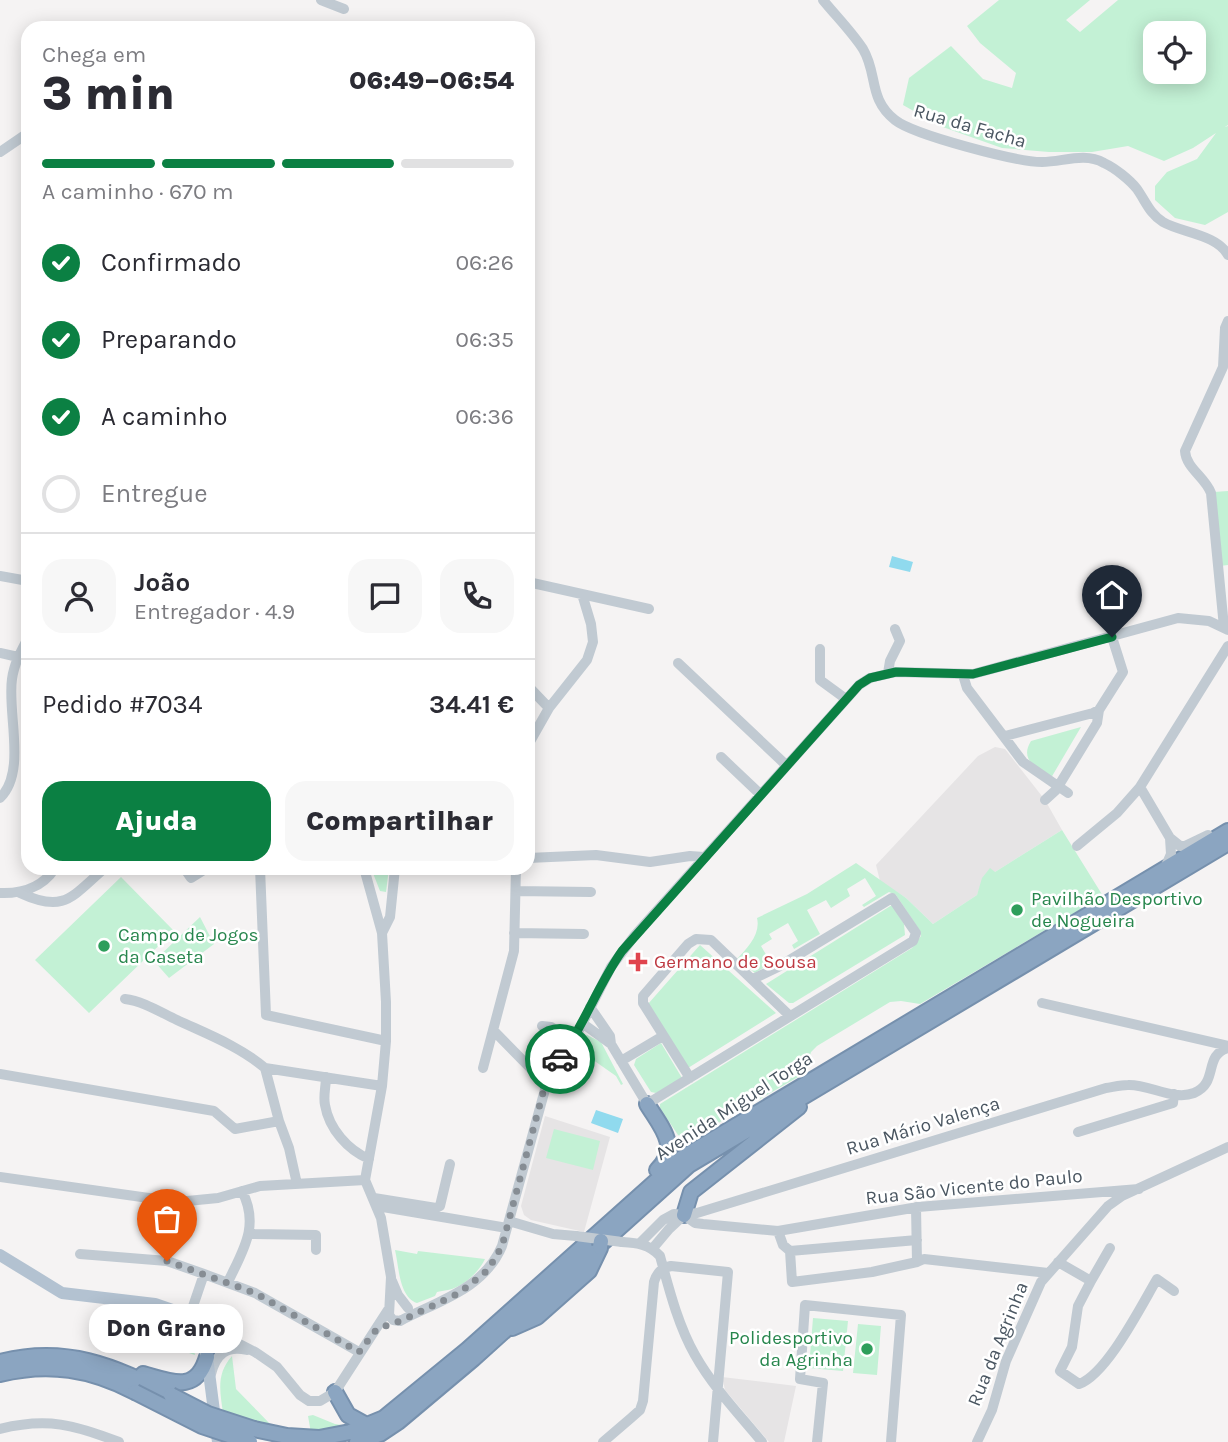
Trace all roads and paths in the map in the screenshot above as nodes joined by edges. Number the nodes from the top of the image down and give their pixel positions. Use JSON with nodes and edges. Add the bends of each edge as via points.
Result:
{"nodes":[{"id":1,"x":321,"y":0,"type":"edge"},
{"id":2,"x":823,"y":0,"type":"edge"},
{"id":3,"x":344,"y":9,"type":"dead end"},
{"id":4,"x":21,"y":138,"type":"edge"},
{"id":5,"x":0,"y":152,"type":"edge"},
{"id":6,"x":1228,"y":255,"type":"edge"},
{"id":7,"x":1228,"y":321,"type":"edge"},
{"id":8,"x":1224,"y":573,"type":"edge"},
{"id":9,"x":0,"y":576,"type":"edge"},
{"id":10,"x":21,"y":580,"type":"edge"},
{"id":11,"x":535,"y":584,"type":"edge"},
{"id":12,"x":582,"y":594,"type":"junction"},
{"id":13,"x":649,"y":609,"type":"dead end"},
{"id":14,"x":895,"y":629,"type":"dead end"},
{"id":15,"x":1226,"y":629,"type":"edge"},
{"id":16,"x":1112,"y":637,"type":"junction"},
{"id":17,"x":1228,"y":646,"type":"edge"},
{"id":18,"x":820,"y":649,"type":"dead end"},
{"id":19,"x":21,"y":651,"type":"edge"},
{"id":20,"x":0,"y":653,"type":"edge"},
{"id":21,"x":18,"y":657,"type":"junction"},
{"id":22,"x":678,"y":663,"type":"dead end"},
{"id":23,"x":888,"y":673,"type":"junction"},
{"id":24,"x":963,"y":675,"type":"junction"},
{"id":25,"x":535,"y":693,"type":"edge"},
{"id":26,"x":846,"y":699,"type":"junction"},
{"id":27,"x":550,"y":708,"type":"junction"},
{"id":28,"x":1099,"y":710,"type":"junction"},
{"id":29,"x":535,"y":733,"type":"edge"},
{"id":30,"x":1006,"y":736,"type":"junction"},
{"id":31,"x":13,"y":745,"type":"junction"},
{"id":32,"x":0,"y":746,"type":"edge"},
{"id":33,"x":721,"y":757,"type":"dead end"},
{"id":34,"x":786,"y":765,"type":"junction"},
{"id":35,"x":1057,"y":787,"type":"junction"},
{"id":36,"x":1140,"y":787,"type":"junction"},
{"id":37,"x":1068,"y":793,"type":"dead end"},
{"id":38,"x":760,"y":794,"type":"junction"},
{"id":39,"x":0,"y":798,"type":"edge"},
{"id":40,"x":1045,"y":800,"type":"dead end"},
{"id":41,"x":1228,"y":829,"type":"edge"},
{"id":42,"x":1170,"y":838,"type":"junction"},
{"id":43,"x":1228,"y":843,"type":"edge"},
{"id":44,"x":1077,"y":846,"type":"dead end"},
{"id":45,"x":704,"y":857,"type":"junction"},
{"id":46,"x":535,"y":858,"type":"edge"},
{"id":47,"x":684,"y":858,"type":"junction"},
{"id":48,"x":696,"y":866,"type":"junction"},
{"id":49,"x":1165,"y":868,"type":"junction"},
{"id":50,"x":48,"y":875,"type":"edge"},
{"id":51,"x":96,"y":875,"type":"edge"},
{"id":52,"x":260,"y":875,"type":"edge"},
{"id":53,"x":366,"y":875,"type":"edge"},
{"id":54,"x":394,"y":875,"type":"edge"},
{"id":55,"x":516,"y":875,"type":"edge"},
{"id":56,"x":516,"y":891,"type":"junction"},
{"id":57,"x":591,"y":892,"type":"dead end"},
{"id":58,"x":0,"y":893,"type":"edge"},
{"id":59,"x":20,"y":893,"type":"junction"},
{"id":60,"x":382,"y":933,"type":"junction"},
{"id":61,"x":514,"y":933,"type":"junction"},
{"id":62,"x":584,"y":934,"type":"dead end"},
{"id":63,"x":753,"y":979,"type":"junction"},
{"id":64,"x":125,"y":999,"type":"dead end"},
{"id":65,"x":1042,"y":1003,"type":"dead end"},
{"id":66,"x":590,"y":1007,"type":"junction"},
{"id":67,"x":790,"y":1016,"type":"junction"},
{"id":68,"x":582,"y":1023,"type":"junction"},
{"id":69,"x":542,"y":1026,"type":"dead end"},
{"id":70,"x":493,"y":1030,"type":"junction"},
{"id":71,"x":663,"y":1035,"type":"junction"},
{"id":72,"x":1190,"y":1036,"type":"junction"},
{"id":73,"x":386,"y":1041,"type":"junction"},
{"id":74,"x":573,"y":1042,"type":"junction"},
{"id":75,"x":611,"y":1044,"type":"junction"},
{"id":76,"x":1228,"y":1047,"type":"edge"},
{"id":77,"x":1215,"y":1055,"type":"junction"},
{"id":78,"x":621,"y":1061,"type":"junction"},
{"id":79,"x":265,"y":1068,"type":"junction"},
{"id":80,"x":483,"y":1068,"type":"dead end"},
{"id":81,"x":687,"y":1073,"type":"junction"},
{"id":82,"x":0,"y":1074,"type":"edge"},
{"id":83,"x":326,"y":1077,"type":"junction"},
{"id":84,"x":546,"y":1084,"type":"junction"},
{"id":85,"x":824,"y":1085,"type":"junction"},
{"id":86,"x":382,"y":1086,"type":"junction"},
{"id":87,"x":1174,"y":1094,"type":"junction"},
{"id":88,"x":647,"y":1104,"type":"junction"},
{"id":89,"x":751,"y":1115,"type":"junction"},
{"id":90,"x":279,"y":1121,"type":"junction"},
{"id":91,"x":1078,"y":1132,"type":"dead end"},
{"id":92,"x":667,"y":1137,"type":"junction"},
{"id":93,"x":1228,"y":1147,"type":"edge"},
{"id":94,"x":369,"y":1159,"type":"junction"},
{"id":95,"x":450,"y":1164,"type":"dead end"},
{"id":96,"x":0,"y":1177,"type":"edge"},
{"id":97,"x":365,"y":1181,"type":"junction"},
{"id":98,"x":297,"y":1184,"type":"junction"},
{"id":99,"x":1139,"y":1189,"type":"junction"},
{"id":100,"x":242,"y":1191,"type":"junction"},
{"id":101,"x":1103,"y":1191,"type":"junction"},
{"id":102,"x":218,"y":1198,"type":"junction"},
{"id":103,"x":376,"y":1202,"type":"junction"},
{"id":104,"x":631,"y":1203,"type":"junction"},
{"id":105,"x":1113,"y":1203,"type":"junction"},
{"id":106,"x":916,"y":1207,"type":"junction"},
{"id":107,"x":684,"y":1216,"type":"junction"},
{"id":108,"x":249,"y":1217,"type":"junction"},
{"id":109,"x":508,"y":1225,"type":"junction"},
{"id":110,"x":778,"y":1231,"type":"junction"},
{"id":111,"x":250,"y":1234,"type":"junction"},
{"id":112,"x":917,"y":1240,"type":"junction"},
{"id":113,"x":601,"y":1242,"type":"junction"},
{"id":114,"x":639,"y":1244,"type":"junction"},
{"id":115,"x":653,"y":1248,"type":"junction"},
{"id":116,"x":1110,"y":1248,"type":"dead end"},
{"id":117,"x":316,"y":1250,"type":"dead end"},
{"id":118,"x":790,"y":1251,"type":"junction"},
{"id":119,"x":80,"y":1254,"type":"dead end"},
{"id":120,"x":0,"y":1255,"type":"edge"},
{"id":121,"x":917,"y":1262,"type":"junction"},
{"id":122,"x":1058,"y":1262,"type":"junction"},
{"id":123,"x":663,"y":1268,"type":"junction"},
{"id":124,"x":204,"y":1273,"type":"junction"},
{"id":125,"x":1048,"y":1273,"type":"junction"},
{"id":126,"x":391,"y":1277,"type":"junction"},
{"id":127,"x":1091,"y":1281,"type":"junction"},
{"id":128,"x":228,"y":1282,"type":"junction"},
{"id":129,"x":1174,"y":1291,"type":"dead end"},
{"id":130,"x":388,"y":1309,"type":"junction"},
{"id":131,"x":403,"y":1312,"type":"junction"},
{"id":132,"x":189,"y":1318,"type":"junction"},
{"id":133,"x":377,"y":1329,"type":"junction"},
{"id":134,"x":217,"y":1331,"type":"junction"},
{"id":135,"x":504,"y":1331,"type":"junction"},
{"id":136,"x":204,"y":1348,"type":"junction"},
{"id":137,"x":224,"y":1351,"type":"junction"},
{"id":138,"x":254,"y":1352,"type":"junction"},
{"id":139,"x":359,"y":1352,"type":"junction"},
{"id":140,"x":0,"y":1362,"type":"edge"},
{"id":141,"x":119,"y":1370,"type":"junction"},
{"id":142,"x":0,"y":1374,"type":"edge"},
{"id":143,"x":209,"y":1381,"type":"junction"},
{"id":144,"x":719,"y":1389,"type":"junction"},
{"id":145,"x":335,"y":1392,"type":"junction"},
{"id":146,"x":0,"y":1429,"type":"edge"},
{"id":147,"x":373,"y":1434,"type":"edge"},
{"id":148,"x":252,"y":1436,"type":"edge"},
{"id":149,"x":119,"y":1442,"type":"edge"},
{"id":150,"x":218,"y":1442,"type":"edge"},
{"id":151,"x":357,"y":1442,"type":"edge"},
{"id":152,"x":603,"y":1442,"type":"edge"},
{"id":153,"x":713,"y":1442,"type":"edge"},
{"id":154,"x":762,"y":1442,"type":"edge"},
{"id":155,"x":817,"y":1442,"type":"edge"},
{"id":156,"x":891,"y":1442,"type":"edge"},
{"id":157,"x":977,"y":1442,"type":"edge"}],
"edges":[{"from":1,"to":3,"type":"street"},
{"from":2,"to":6,"type":"street","name":"Rua da Facha","via":[[864,50],[879,105],[896,121],[914,131],[1019,160],[1088,157],[1105,163],[1135,187],[1153,215],[1207,239]]},
{"from":4,"to":5,"type":"street"},
{"from":7,"to":8,"type":"street","via":[[1223,367],[1185,451],[1211,493]]},
{"from":8,"to":15,"type":"street"},
{"from":9,"to":10,"type":"street"},
{"from":11,"to":12,"type":"street"},
{"from":12,"to":13,"type":"street"},
{"from":12,"to":27,"type":"street","via":[[593,642],[587,660]]},
{"from":14,"to":23,"type":"street","via":[[900,641]]},
{"from":15,"to":16,"type":"street","via":[[1209,621],[1178,618]]},
{"from":16,"to":24,"type":"street"},
{"from":16,"to":28,"type":"street","via":[[1123,671]]},
{"from":17,"to":36,"type":"street"},
{"from":18,"to":26,"type":"street","via":[[820,680]]},
{"from":19,"to":21,"type":"street"},
{"from":20,"to":21,"type":"street"},
{"from":21,"to":31,"type":"street","via":[[12,680]]},
{"from":22,"to":34,"type":"street"},
{"from":23,"to":24,"type":"street"},
{"from":23,"to":26,"type":"street","via":[[870,678]]},
{"from":24,"to":30,"type":"street","via":[[967,688]]},
{"from":25,"to":27,"type":"street"},
{"from":26,"to":34,"type":"street"},
{"from":27,"to":29,"type":"street"},
{"from":28,"to":30,"type":"street"},
{"from":28,"to":35,"type":"street","via":[[1097,723]]},
{"from":30,"to":35,"type":"street","via":[[1023,762]]},
{"from":31,"to":32,"type":"street"},
{"from":31,"to":39,"type":"street","via":[[10,785]]},
{"from":33,"to":38,"type":"street"},
{"from":34,"to":38,"type":"street"},
{"from":35,"to":37,"type":"street"},
{"from":35,"to":40,"type":"street"},
{"from":36,"to":42,"type":"street"},
{"from":36,"to":44,"type":"street"},
{"from":38,"to":45,"type":"street"},
{"from":41,"to":42,"type":"street","via":[[1185,846]]},
{"from":41,"to":49,"type":"highway","name":"Avenida Miguel Torga"},
{"from":42,"to":49,"type":"street","via":[[1171,855]]},
{"from":43,"to":85,"type":"highway","name":"Avenida Miguel Torga"},
{"from":45,"to":47,"type":"street"},
{"from":45,"to":48,"type":"street"},
{"from":46,"to":47,"type":"street","via":[[596,855],[650,862]]},
{"from":47,"to":48,"type":"street"},
{"from":48,"to":66,"type":"street","via":[[622,951]]},
{"from":49,"to":89,"type":"highway","name":"Avenida Miguel Torga"},
{"from":50,"to":59,"type":"street"},
{"from":51,"to":59,"type":"street","via":[[63,902],[44,903]]},
{"from":52,"to":73,"type":"street","via":[[266,1015]]},
{"from":53,"to":60,"type":"street"},
{"from":54,"to":60,"type":"street","via":[[390,917]]},
{"from":55,"to":56,"type":"street"},
{"from":56,"to":57,"type":"street"},
{"from":56,"to":61,"type":"street"},
{"from":58,"to":59,"type":"street"},
{"from":60,"to":73,"type":"street"},
{"from":61,"to":62,"type":"street"},
{"from":61,"to":70,"type":"street","via":[[514,950]]},
{"from":63,"to":67,"type":"street"},
{"from":63,"to":67,"type":"street","via":[[892,898],[914,928],[913,942]]},
{"from":63,"to":71,"type":"street","via":[[711,940],[696,939],[643,996]]},
{"from":64,"to":79,"type":"street","via":[[223,1041]]},
{"from":65,"to":72,"type":"street"},
{"from":66,"to":68,"type":"street"},
{"from":66,"to":75,"type":"street"},
{"from":67,"to":81,"type":"street"},
{"from":68,"to":74,"type":"street"},
{"from":68,"to":75,"type":"street"},
{"from":69,"to":74,"type":"street"},
{"from":70,"to":80,"type":"street"},
{"from":70,"to":84,"type":"street"},
{"from":71,"to":78,"type":"street"},
{"from":71,"to":81,"type":"street"},
{"from":72,"to":76,"type":"street"},
{"from":72,"to":77,"type":"street"},
{"from":73,"to":86,"type":"street"},
{"from":74,"to":84,"type":"street"},
{"from":75,"to":78,"type":"street"},
{"from":76,"to":77,"type":"street"},
{"from":77,"to":87,"type":"street","name":"Rua Mário Valença","via":[[1205,1086],[1193,1094]]},
{"from":78,"to":88,"type":"street"},
{"from":79,"to":83,"type":"street"},
{"from":79,"to":90,"type":"street"},
{"from":81,"to":88,"type":"street"},
{"from":82,"to":90,"type":"street","via":[[214,1111],[236,1129]]},
{"from":83,"to":86,"type":"street"},
{"from":83,"to":94,"type":"street","via":[[324,1103],[330,1120],[351,1149]]},
{"from":84,"to":109,"type":"street"},
{"from":85,"to":107,"type":"highway","via":[[691,1192]]},
{"from":85,"to":135,"type":"highway","name":"Avenida Miguel Torga","via":[[678,1174]]},
{"from":86,"to":94,"type":"street"},
{"from":87,"to":91,"type":"street","name":"Rua Mário Valença","via":[[1173,1103]]},
{"from":87,"to":107,"type":"street","name":"Rua Mário Valença","via":[[1129,1084],[1106,1088]]},
{"from":88,"to":92,"type":"highway"},
{"from":89,"to":92,"type":"highway","via":[[739,1115],[693,1142],[683,1144]]},
{"from":89,"to":104,"type":"highway","name":"Avenida Miguel Torga","via":[[682,1158]]},
{"from":90,"to":98,"type":"street"},
{"from":92,"to":104,"type":"highway","via":[[666,1162],[640,1187]]},
{"from":93,"to":99,"type":"street","name":"Rua da Agrinha"},
{"from":94,"to":97,"type":"street"},
{"from":95,"to":103,"type":"street","via":[[440,1206]]},
{"from":96,"to":102,"type":"street","via":[[177,1202]]},
{"from":97,"to":98,"type":"street"},
{"from":97,"to":103,"type":"street"},
{"from":98,"to":100,"type":"street"},
{"from":99,"to":101,"type":"street","name":"Rua São Vicente do Paulo"},
{"from":99,"to":105,"type":"street","name":"Rua da Agrinha"},
{"from":100,"to":102,"type":"street"},
{"from":100,"to":108,"type":"street"},
{"from":101,"to":105,"type":"street","name":"Rua São Vicente do Paulo"},
{"from":101,"to":106,"type":"street","name":"Rua São Vicente do Paulo"},
{"from":102,"to":108,"type":"street","via":[[237,1200]]},
{"from":103,"to":109,"type":"street"},
{"from":103,"to":126,"type":"street"},
{"from":104,"to":147,"type":"highway","name":"Avenida Miguel Torga"},
{"from":105,"to":122,"type":"street","name":"Rua da Agrinha"},
{"from":106,"to":110,"type":"street","name":"Rua São Vicente do Paulo"},
{"from":106,"to":112,"type":"street"},
{"from":107,"to":110,"type":"street","name":"Rua São Vicente do Paulo","via":[[695,1223]]},
{"from":107,"to":114,"type":"street","name":"Rua Mário Valença","via":[[668,1216]]},
{"from":107,"to":115,"type":"street"},
{"from":108,"to":111,"type":"street"},
{"from":109,"to":113,"type":"street","bridge":true},
{"from":109,"to":131,"type":"street","via":[[488,1270],[459,1293],[424,1310]]},
{"from":110,"to":118,"type":"street"},
{"from":111,"to":117,"type":"street","via":[[316,1235]]},
{"from":111,"to":128,"type":"street"},
{"from":112,"to":118,"type":"street"},
{"from":112,"to":121,"type":"street"},
{"from":113,"to":114,"type":"street","bridge":true},
{"from":113,"to":135,"type":"highway","via":[[592,1267],[544,1312]]},
{"from":114,"to":115,"type":"street"},
{"from":115,"to":123,"type":"street"},
{"from":116,"to":127,"type":"street"},
{"from":118,"to":121,"type":"street","via":[[792,1282]]},
{"from":119,"to":124,"type":"street","via":[[167,1261]]},
{"from":120,"to":132,"type":"main road","via":[[62,1293],[155,1304]]},
{"from":121,"to":125,"type":"street","via":[[924,1259]]},
{"from":122,"to":125,"type":"street","name":"Rua da Agrinha"},
{"from":122,"to":127,"type":"street"},
{"from":123,"to":144,"type":"street","via":[[694,1353]]},
{"from":123,"to":144,"type":"street","via":[[728,1272]]},
{"from":123,"to":152,"type":"street","via":[[654,1282],[640,1410]]},
{"from":124,"to":128,"type":"street"},
{"from":124,"to":132,"type":"street"},
{"from":125,"to":157,"type":"street","name":"Rua da Agrinha","via":[[1009,1355]]},
{"from":126,"to":130,"type":"street"},
{"from":126,"to":131,"type":"street"},
{"from":127,"to":129,"type":"street","via":[[1078,1306],[1072,1347],[1060,1371],[1079,1384],[1110,1358],[1157,1279]]},
{"from":128,"to":139,"type":"street"},
{"from":130,"to":131,"type":"street","via":[[390,1317]]},
{"from":130,"to":131,"type":"street","via":[[395,1301]]},
{"from":130,"to":133,"type":"street"},
{"from":131,"to":133,"type":"street"},
{"from":132,"to":134,"type":"street"},
{"from":132,"to":136,"type":"main road"},
{"from":133,"to":139,"type":"street"},
{"from":134,"to":136,"type":"street","via":[[211,1332]]},
{"from":134,"to":138,"type":"street"},
{"from":135,"to":147,"type":"highway","name":"Avenida Miguel Torga","via":[[398,1422]]},
{"from":136,"to":137,"type":"street"},
{"from":136,"to":141,"type":"highway","via":[[202,1370],[184,1383]]},
{"from":136,"to":143,"type":"main road"},
{"from":137,"to":138,"type":"street"},
{"from":137,"to":143,"type":"street"},
{"from":138,"to":145,"type":"street","via":[[277,1367],[309,1401],[320,1401]]},
{"from":139,"to":145,"type":"street"},
{"from":140,"to":141,"type":"highway","via":[[59,1355]]},
{"from":141,"to":148,"type":"highway","name":"Avenida Miguel Torga","bridge":true},
{"from":142,"to":148,"type":"highway","name":"Avenida Miguel Torga","bridge":true,"via":[[38,1367],[76,1369],[106,1378],[202,1426]]},
{"from":143,"to":150,"type":"main road"},
{"from":144,"to":153,"type":"street"},
{"from":144,"to":154,"type":"street"},
{"from":145,"to":147,"type":"highway","via":[[348,1415]]},
{"from":146,"to":149,"type":"street","via":[[44,1422]]},
{"from":147,"to":148,"type":"highway","name":"Avenida Miguel Torga"},
{"from":147,"to":151,"type":"highway","name":"Avenida Miguel Torga"},
{"from":155,"to":156,"type":"street","via":[[823,1382],[800,1379],[805,1305],[901,1315]]}]}
